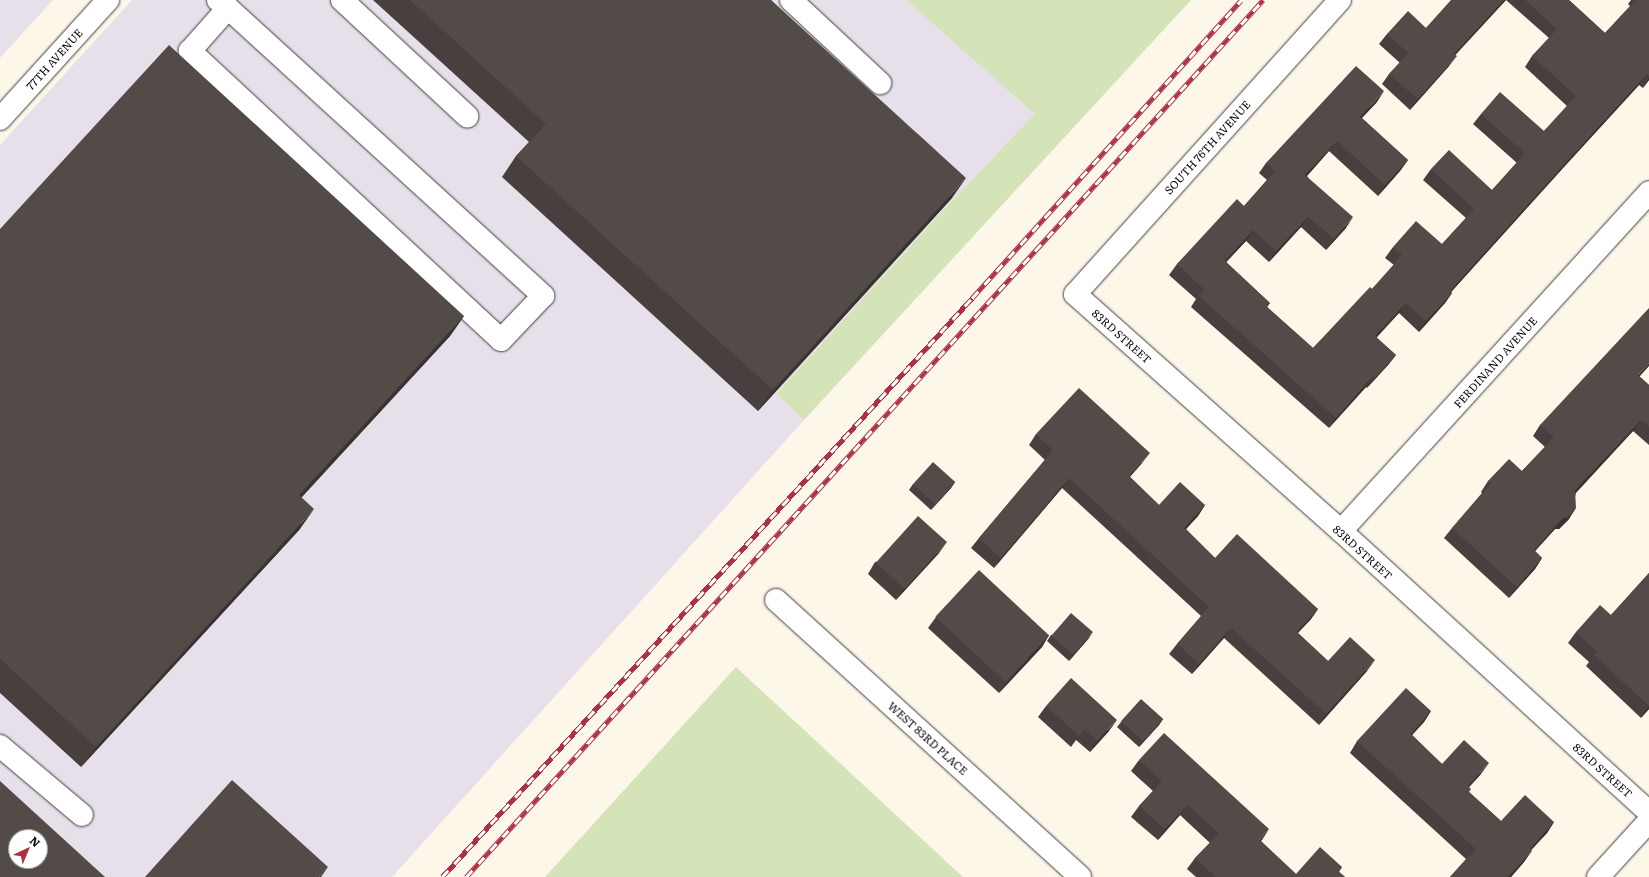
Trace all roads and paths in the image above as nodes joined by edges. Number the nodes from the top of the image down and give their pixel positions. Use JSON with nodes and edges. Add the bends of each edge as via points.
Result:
{"nodes":[{"id":1,"x":108,"y":0,"type":"edge"},
{"id":2,"x":342,"y":0,"type":"edge"},
{"id":3,"x":791,"y":0,"type":"edge"},
{"id":4,"x":1340,"y":0,"type":"edge"},
{"id":5,"x":223,"y":4,"type":"edge"},
{"id":6,"x":880,"y":83,"type":"dead end"},
{"id":7,"x":467,"y":116,"type":"dead end"},
{"id":8,"x":0,"y":119,"type":"edge"},
{"id":9,"x":1649,"y":192,"type":"edge"},
{"id":10,"x":1075,"y":294,"type":"joint"},
{"id":11,"x":1341,"y":531,"type":"junction"},
{"id":12,"x":776,"y":600,"type":"dead end"},
{"id":13,"x":0,"y":746,"type":"edge"},
{"id":14,"x":1649,"y":812,"type":"edge"},
{"id":15,"x":82,"y":815,"type":"dead end"},
{"id":16,"x":1649,"y":821,"type":"edge"},
{"id":17,"x":1080,"y":877,"type":"edge"},
{"id":18,"x":1598,"y":877,"type":"edge"}],
"edges":[{"from":1,"to":8,"type":"street","name":"77TH AVENUE"},
{"from":2,"to":7,"type":"street"},
{"from":3,"to":6,"type":"street"},
{"from":4,"to":10,"type":"street","name":"SOUTH 76TH AVENUE"},
{"from":5,"to":5,"type":"street","via":[[543,296],[502,340],[190,51]]},
{"from":9,"to":11,"type":"street","name":"FERDINAND AVENUE"},
{"from":10,"to":11,"type":"street","name":"83RD STREET"},
{"from":11,"to":14,"type":"street","name":"83RD STREET"},
{"from":12,"to":17,"type":"street","name":"WEST 83RD PLACE"},
{"from":13,"to":15,"type":"street"},
{"from":16,"to":18,"type":"street"}]}
